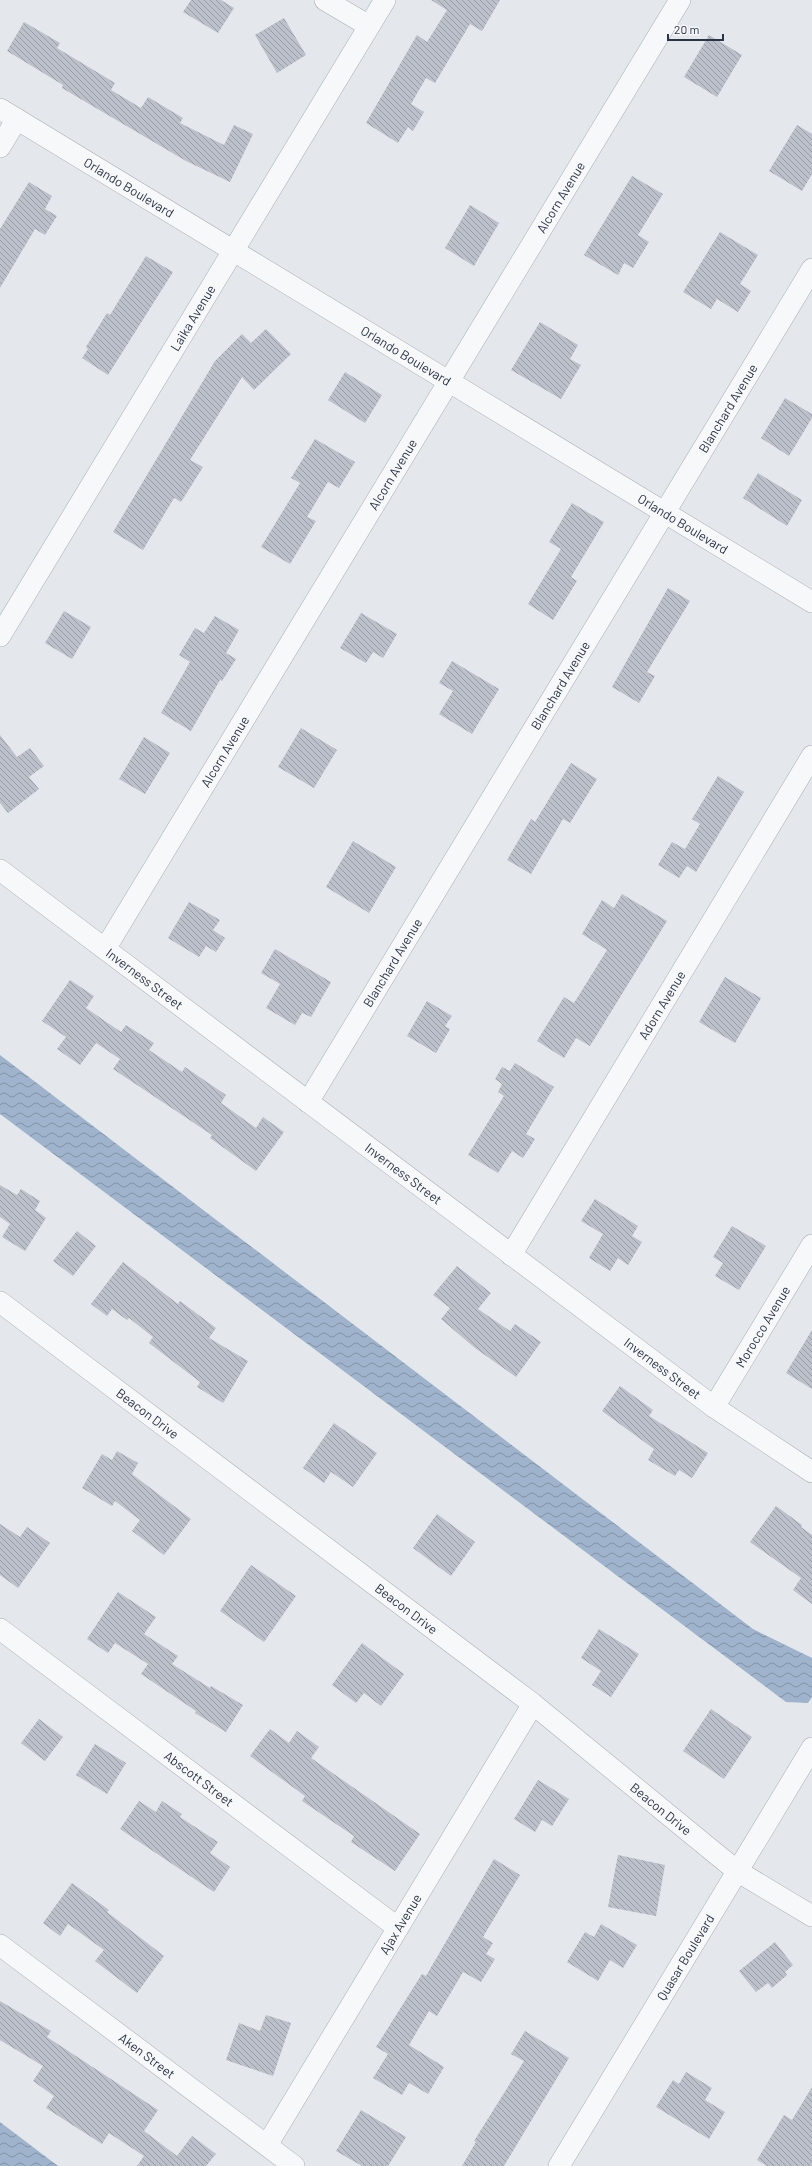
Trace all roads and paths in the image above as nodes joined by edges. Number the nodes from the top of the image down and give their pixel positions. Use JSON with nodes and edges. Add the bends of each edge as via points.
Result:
{"nodes":[{"id":1,"x":325,"y":0,"type":"edge"},
{"id":2,"x":384,"y":0,"type":"edge"},
{"id":3,"x":680,"y":0,"type":"edge"},
{"id":4,"x":368,"y":26,"type":"junction"},
{"id":5,"x":8,"y":114,"type":"edge"},
{"id":6,"x":0,"y":147,"type":"edge"},
{"id":7,"x":233,"y":250,"type":"junction"},
{"id":8,"x":812,"y":269,"type":"edge"},
{"id":9,"x":448,"y":381,"type":"junction"},
{"id":10,"x":664,"y":512,"type":"junction"},
{"id":11,"x":812,"y":602,"type":"edge"},
{"id":12,"x":0,"y":636,"type":"edge"},
{"id":13,"x":812,"y":756,"type":"edge"},
{"id":14,"x":0,"y":870,"type":"edge"},
{"id":15,"x":106,"y":950,"type":"junction"},
{"id":16,"x":308,"y":1102,"type":"junction"},
{"id":17,"x":812,"y":1245,"type":"edge"},
{"id":18,"x":511,"y":1254,"type":"junction"},
{"id":19,"x":0,"y":1302,"type":"edge"},
{"id":20,"x":714,"y":1408,"type":"junction"},
{"id":21,"x":812,"y":1472,"type":"edge"},
{"id":22,"x":0,"y":1629,"type":"edge"},
{"id":23,"x":533,"y":1704,"type":"junction"},
{"id":24,"x":812,"y":1748,"type":"edge"},
{"id":25,"x":738,"y":1871,"type":"junction"},
{"id":26,"x":812,"y":1916,"type":"edge"},
{"id":27,"x":398,"y":1928,"type":"junction"},
{"id":28,"x":0,"y":1945,"type":"edge"},
{"id":29,"x":267,"y":2145,"type":"junction"},
{"id":30,"x":294,"y":2166,"type":"edge"},
{"id":31,"x":559,"y":2166,"type":"edge"}],
"edges":[{"from":1,"to":4,"type":"street"},
{"from":2,"to":4,"type":"street","name":"Laika Avenue"},
{"from":3,"to":9,"type":"street","name":"Alcorn Avenue"},
{"from":4,"to":7,"type":"street","name":"Laika Avenue"},
{"from":5,"to":6,"type":"street"},
{"from":5,"to":7,"type":"street","name":"Orlando Boulevard"},
{"from":7,"to":9,"type":"street","name":"Orlando Boulevard"},
{"from":7,"to":12,"type":"street","name":"Laika Avenue"},
{"from":8,"to":10,"type":"street","name":"Blanchard Avenue"},
{"from":9,"to":10,"type":"street","name":"Orlando Boulevard"},
{"from":9,"to":15,"type":"street","name":"Alcorn Avenue"},
{"from":10,"to":11,"type":"street","name":"Orlando Boulevard"},
{"from":10,"to":16,"type":"street","name":"Blanchard Avenue"},
{"from":13,"to":18,"type":"street","name":"Adorn Avenue"},
{"from":14,"to":15,"type":"street","name":"Inverness Street"},
{"from":15,"to":16,"type":"street","name":"Inverness Street"},
{"from":16,"to":18,"type":"street","name":"Inverness Street"},
{"from":17,"to":20,"type":"street","name":"Morocco Avenue"},
{"from":18,"to":20,"type":"street","name":"Inverness Street"},
{"from":19,"to":23,"type":"street","name":"Beacon Drive"},
{"from":20,"to":21,"type":"street","name":"Inverness Street"},
{"from":22,"to":27,"type":"street","name":"Abscott Street"},
{"from":23,"to":25,"type":"street","name":"Beacon Drive"},
{"from":23,"to":27,"type":"street","name":"Ajax Avenue"},
{"from":24,"to":25,"type":"street","name":"Quasar Boulevard"},
{"from":25,"to":26,"type":"street","name":"Beacon Drive"},
{"from":25,"to":31,"type":"street","name":"Quasar Boulevard"},
{"from":27,"to":29,"type":"street","name":"Ajax Avenue"},
{"from":28,"to":29,"type":"street","name":"Aken Street"},
{"from":29,"to":30,"type":"street","name":"Aken Street"}]}
